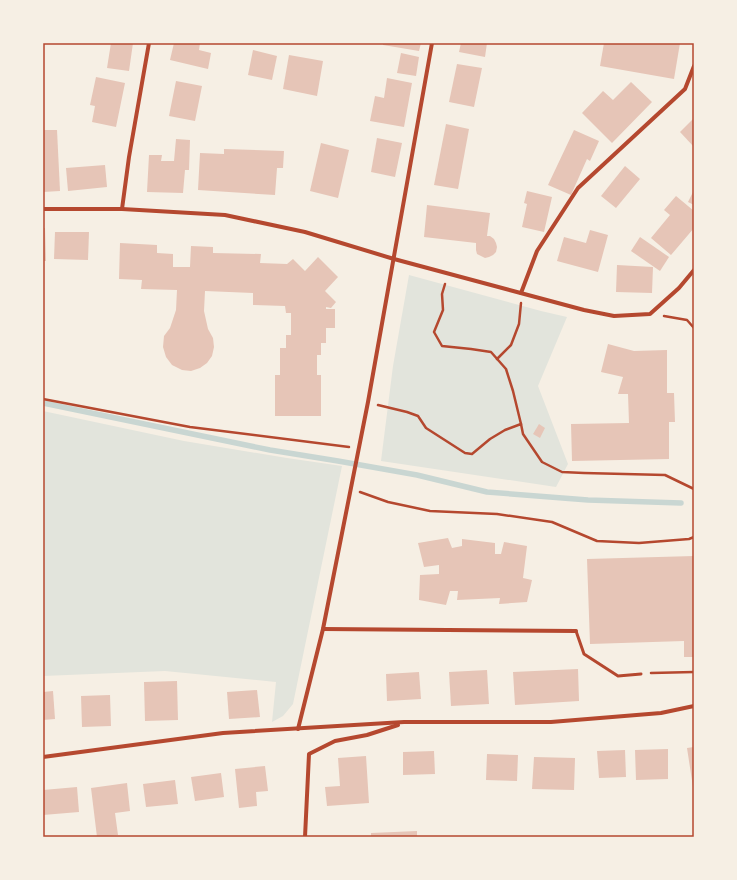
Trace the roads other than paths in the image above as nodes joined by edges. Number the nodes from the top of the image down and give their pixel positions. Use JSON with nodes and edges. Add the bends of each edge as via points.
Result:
{"nodes":[{"id":1,"x":148,"y":43,"type":"edge"},
{"id":2,"x":432,"y":43,"type":"edge"},
{"id":3,"x":694,"y":66,"type":"edge"},
{"id":4,"x":43,"y":209,"type":"edge"},
{"id":5,"x":122,"y":209,"type":"junction"},
{"id":6,"x":394,"y":259,"type":"junction"},
{"id":7,"x":694,"y":270,"type":"edge"},
{"id":8,"x":521,"y":293,"type":"junction"},
{"id":9,"x":323,"y":629,"type":"junction"},
{"id":10,"x":576,"y":631,"type":"joint"},
{"id":11,"x":641,"y":674,"type":"road end"},
{"id":12,"x":694,"y":706,"type":"edge"},
{"id":13,"x":404,"y":722,"type":"junction"},
{"id":14,"x":298,"y":729,"type":"junction"},
{"id":15,"x":43,"y":757,"type":"edge"},
{"id":16,"x":305,"y":837,"type":"edge"}],
"edges":[{"from":1,"to":5,"type":"street"},
{"from":2,"to":6,"type":"street"},
{"from":3,"to":8,"type":"street","via":[[685,88],[578,188],[537,251]]},
{"from":4,"to":5,"type":"street"},
{"from":5,"to":6,"type":"street","via":[[225,215],[304,232]]},
{"from":6,"to":8,"type":"street"},
{"from":6,"to":9,"type":"street"},
{"from":7,"to":8,"type":"street","via":[[679,288],[650,314],[614,316]]},
{"from":9,"to":10,"type":"street"},
{"from":9,"to":14,"type":"street"},
{"from":10,"to":11,"type":"lane","via":[[584,654],[618,676]]},
{"from":12,"to":13,"type":"street","via":[[660,713],[552,722]]},
{"from":13,"to":14,"type":"street"},
{"from":13,"to":16,"type":"street","via":[[367,735],[335,741],[309,754]]},
{"from":14,"to":15,"type":"street","via":[[224,733]]}]}
